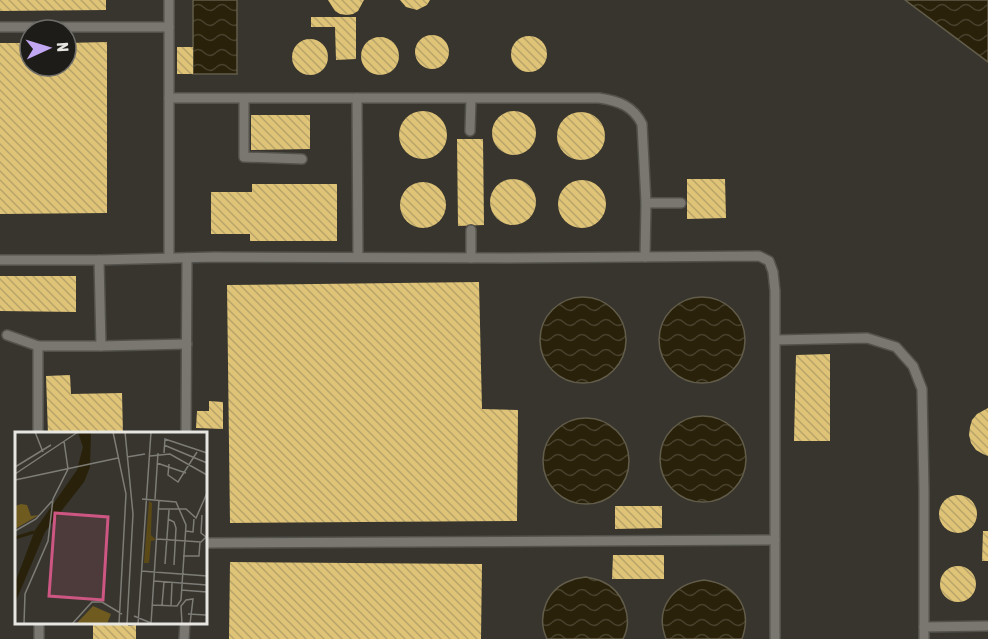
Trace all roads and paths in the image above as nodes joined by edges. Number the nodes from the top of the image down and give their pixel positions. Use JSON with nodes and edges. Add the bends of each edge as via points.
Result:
{"nodes":[{"id":1,"x":169,"y":0,"type":"edge"},
{"id":2,"x":0,"y":27,"type":"edge"},
{"id":3,"x":169,"y":27,"type":"junction"},
{"id":4,"x":169,"y":99,"type":"junction"},
{"id":5,"x":244,"y":99,"type":"junction"},
{"id":6,"x":357,"y":99,"type":"junction"},
{"id":7,"x":471,"y":99,"type":"junction"},
{"id":8,"x":470,"y":131,"type":"dead end"},
{"id":9,"x":302,"y":159,"type":"dead end"},
{"id":10,"x":646,"y":203,"type":"junction"},
{"id":11,"x":681,"y":203,"type":"dead end"},
{"id":12,"x":471,"y":230,"type":"dead end"},
{"id":13,"x":358,"y":257,"type":"junction"},
{"id":14,"x":645,"y":257,"type":"junction"},
{"id":15,"x":169,"y":258,"type":"junction"},
{"id":16,"x":187,"y":258,"type":"junction"},
{"id":17,"x":471,"y":258,"type":"junction"},
{"id":18,"x":0,"y":260,"type":"edge"},
{"id":19,"x":99,"y":260,"type":"junction"},
{"id":20,"x":7,"y":335,"type":"dead end"},
{"id":21,"x":776,"y":340,"type":"junction"},
{"id":22,"x":186,"y":344,"type":"junction"},
{"id":23,"x":38,"y":346,"type":"junction"},
{"id":24,"x":101,"y":346,"type":"junction"},
{"id":25,"x":38,"y":432,"type":"edge"},
{"id":26,"x":186,"y":432,"type":"edge"},
{"id":27,"x":775,"y":540,"type":"junction"},
{"id":28,"x":207,"y":543,"type":"edge"},
{"id":29,"x":988,"y":626,"type":"edge"},
{"id":30,"x":924,"y":627,"type":"junction"},
{"id":31,"x":775,"y":639,"type":"edge"},
{"id":32,"x":924,"y":639,"type":"edge"}],
"edges":[{"from":1,"to":3,"type":"lane"},
{"from":2,"to":3,"type":"lane"},
{"from":3,"to":4,"type":"lane"},
{"from":4,"to":5,"type":"lane"},
{"from":4,"to":15,"type":"lane"},
{"from":5,"to":6,"type":"lane"},
{"from":5,"to":9,"type":"lane","via":[[244,157]]},
{"from":6,"to":7,"type":"lane"},
{"from":6,"to":13,"type":"lane"},
{"from":7,"to":8,"type":"lane"},
{"from":7,"to":10,"type":"lane","via":[[599,98],[628,107],[642,124]]},
{"from":10,"to":11,"type":"lane"},
{"from":10,"to":14,"type":"lane"},
{"from":12,"to":17,"type":"lane"},
{"from":13,"to":16,"type":"lane"},
{"from":13,"to":17,"type":"lane"},
{"from":14,"to":17,"type":"lane"},
{"from":14,"to":21,"type":"lane","via":[[759,256],[769,261],[775,291]]},
{"from":15,"to":16,"type":"lane"},
{"from":15,"to":19,"type":"lane"},
{"from":16,"to":22,"type":"lane"},
{"from":18,"to":19,"type":"lane"},
{"from":19,"to":24,"type":"lane"},
{"from":20,"to":23,"type":"lane"},
{"from":21,"to":27,"type":"lane"},
{"from":21,"to":30,"type":"lane","via":[[867,338],[896,347],[913,366],[921,389]]},
{"from":22,"to":24,"type":"lane"},
{"from":22,"to":26,"type":"lane"},
{"from":23,"to":24,"type":"lane"},
{"from":23,"to":25,"type":"lane"},
{"from":27,"to":28,"type":"lane"},
{"from":27,"to":31,"type":"lane"},
{"from":29,"to":30,"type":"lane"},
{"from":30,"to":32,"type":"lane"}]}
